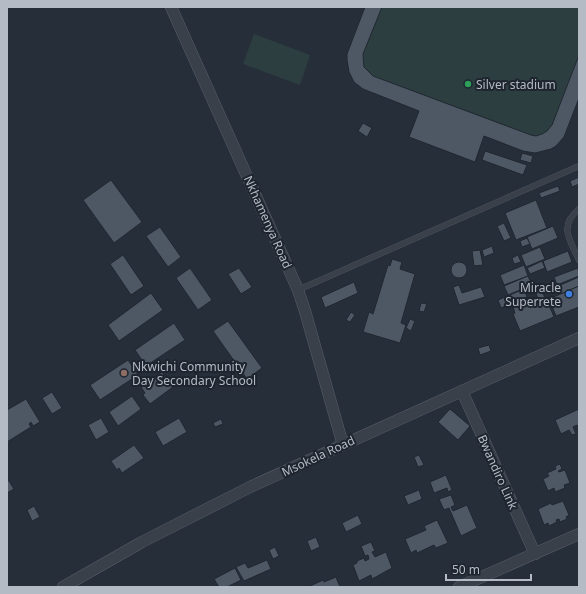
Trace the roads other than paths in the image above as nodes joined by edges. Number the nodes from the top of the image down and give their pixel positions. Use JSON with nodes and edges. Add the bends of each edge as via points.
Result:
{"nodes":[{"id":1,"x":171,"y":7,"type":"edge"},
{"id":2,"x":579,"y":166,"type":"edge"},
{"id":3,"x":579,"y":209,"type":"edge"},
{"id":4,"x":579,"y":260,"type":"edge"},
{"id":5,"x":298,"y":290,"type":"junction"},
{"id":6,"x":579,"y":338,"type":"edge"},
{"id":7,"x":462,"y":391,"type":"junction"},
{"id":8,"x":342,"y":444,"type":"junction"},
{"id":9,"x":579,"y":534,"type":"edge"},
{"id":10,"x":535,"y":554,"type":"junction"},
{"id":11,"x":63,"y":587,"type":"edge"},
{"id":12,"x":460,"y":587,"type":"edge"}],
"edges":[{"from":1,"to":5,"type":"street","name":"Nkhamenya Road"},
{"from":2,"to":5,"type":"lane"},
{"from":3,"to":4,"type":"lane","via":[[567,225],[567,234]]},
{"from":5,"to":8,"type":"street","name":"Nkhamenya Road"},
{"from":6,"to":7,"type":"street","name":"Msokela Road"},
{"from":7,"to":8,"type":"street","name":"Msokela Road"},
{"from":7,"to":10,"type":"street","name":"Bwandiro Link"},
{"from":8,"to":11,"type":"street","name":"Msokela Road","via":[[142,542]]},
{"from":9,"to":10,"type":"street"},
{"from":10,"to":12,"type":"street"}]}
